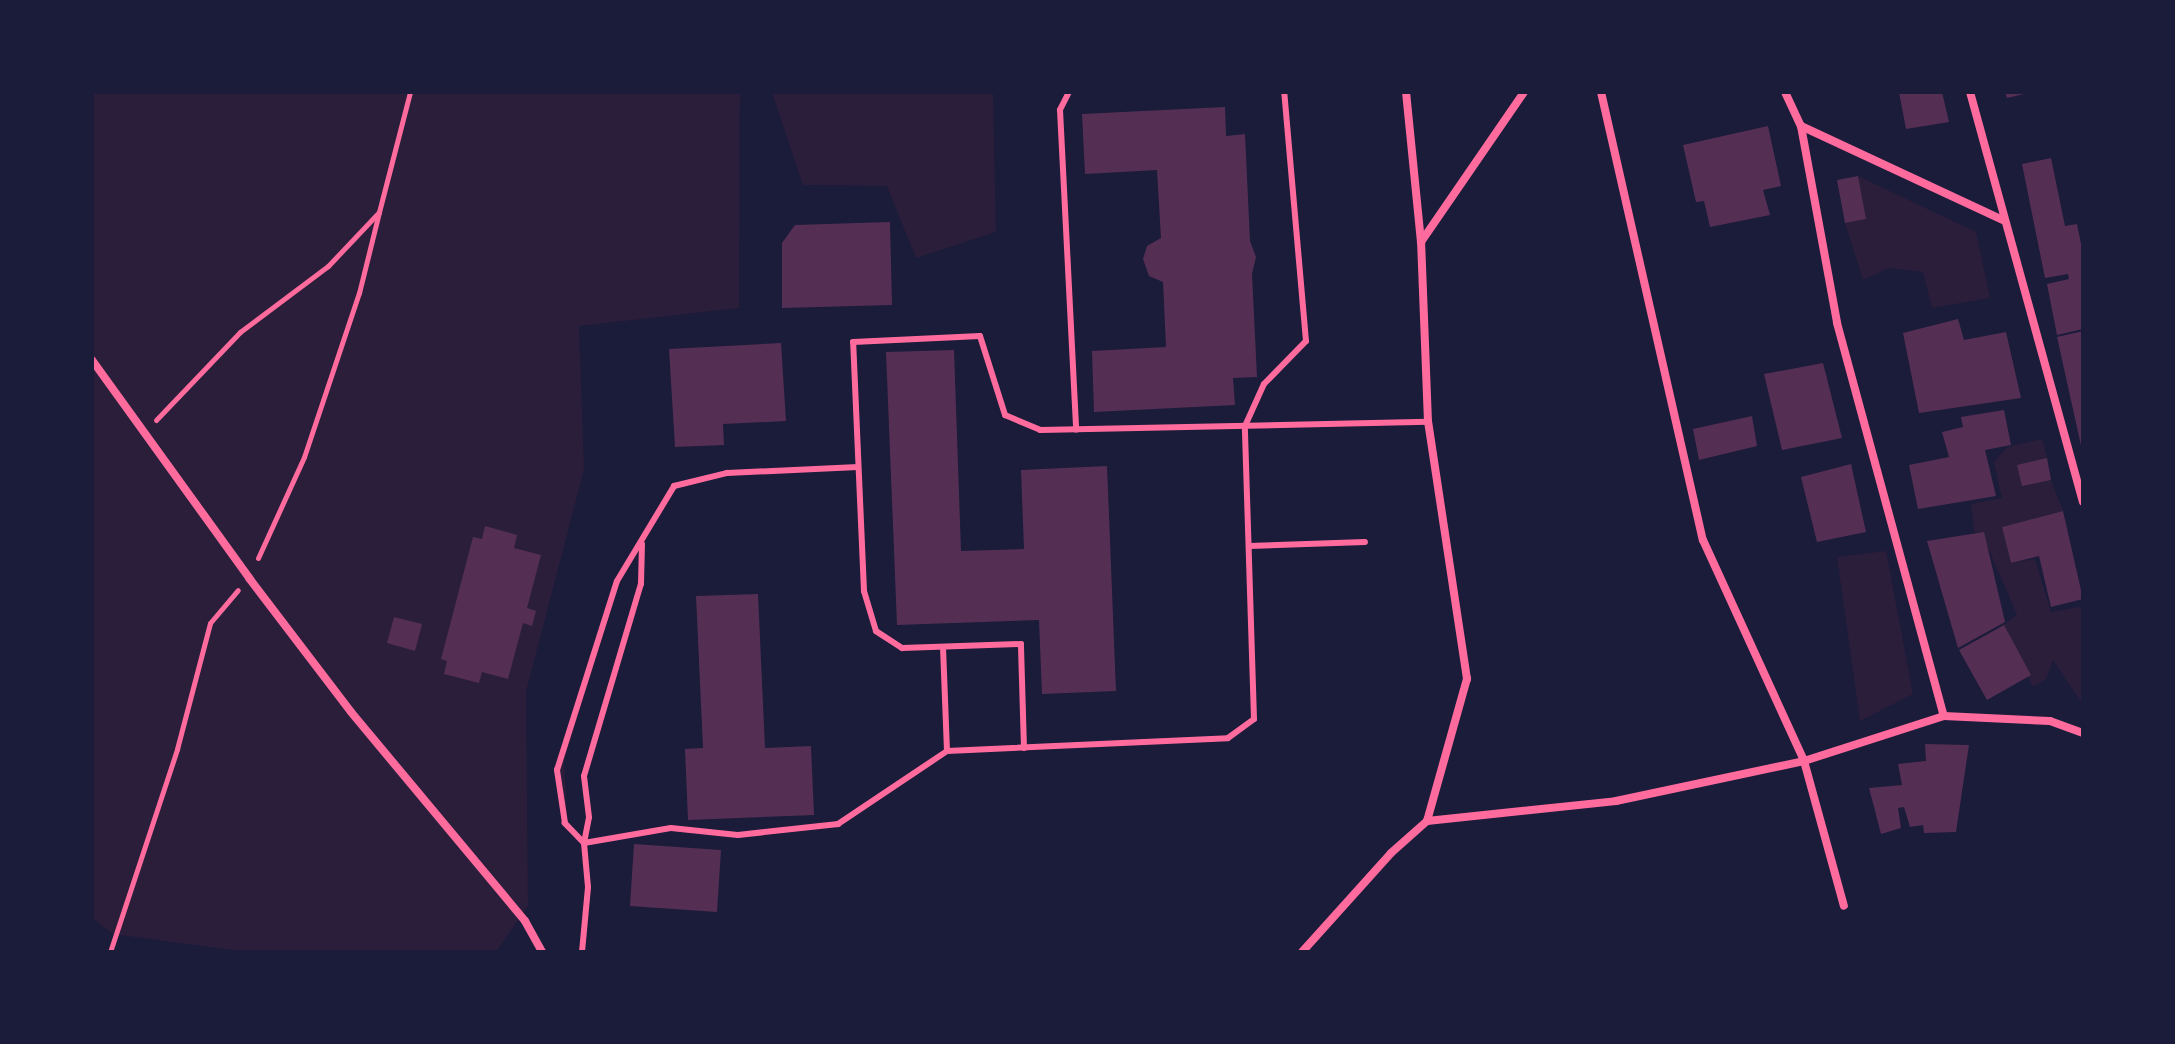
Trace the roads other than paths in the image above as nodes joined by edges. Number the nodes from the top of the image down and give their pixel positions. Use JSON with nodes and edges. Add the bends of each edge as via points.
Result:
{"nodes":[{"id":1,"x":1069,"y":92,"type":"edge"},
{"id":2,"x":1284,"y":92,"type":"edge"},
{"id":3,"x":1406,"y":92,"type":"edge"},
{"id":4,"x":1524,"y":92,"type":"edge"},
{"id":5,"x":1601,"y":92,"type":"edge"},
{"id":6,"x":1785,"y":92,"type":"edge"},
{"id":7,"x":1970,"y":92,"type":"edge"},
{"id":8,"x":1801,"y":126,"type":"junction"},
{"id":9,"x":2003,"y":220,"type":"junction"},
{"id":10,"x":1421,"y":242,"type":"junction"},
{"id":11,"x":92,"y":360,"type":"edge"},
{"id":12,"x":1428,"y":422,"type":"junction"},
{"id":13,"x":1245,"y":426,"type":"junction"},
{"id":14,"x":1076,"y":430,"type":"junction"},
{"id":15,"x":858,"y":467,"type":"junction"},
{"id":16,"x":2083,"y":502,"type":"edge"},
{"id":17,"x":642,"y":540,"type":"junction"},
{"id":18,"x":1365,"y":542,"type":"dead end"},
{"id":19,"x":1249,"y":546,"type":"junction"},
{"id":20,"x":943,"y":647,"type":"junction"},
{"id":21,"x":1944,"y":716,"type":"junction"},
{"id":22,"x":2083,"y":733,"type":"edge"},
{"id":23,"x":1024,"y":748,"type":"junction"},
{"id":24,"x":947,"y":751,"type":"junction"},
{"id":25,"x":1804,"y":761,"type":"junction"},
{"id":26,"x":1427,"y":821,"type":"junction"},
{"id":27,"x":584,"y":843,"type":"junction"},
{"id":28,"x":1844,"y":906,"type":"dead end"},
{"id":29,"x":542,"y":952,"type":"edge"},
{"id":30,"x":582,"y":952,"type":"edge"},
{"id":31,"x":1302,"y":952,"type":"edge"}],
"edges":[{"from":1,"to":14,"type":"lane","via":[[1060,110]]},
{"from":2,"to":13,"type":"lane","via":[[1306,341],[1264,384]]},
{"from":3,"to":10,"type":"street"},
{"from":4,"to":10,"type":"street"},
{"from":5,"to":25,"type":"street","via":[[1703,540]]},
{"from":6,"to":8,"type":"street"},
{"from":7,"to":9,"type":"street"},
{"from":8,"to":9,"type":"street"},
{"from":8,"to":21,"type":"street","via":[[1837,323]]},
{"from":9,"to":16,"type":"street"},
{"from":10,"to":12,"type":"street"},
{"from":11,"to":29,"type":"street","via":[[341,700],[525,921]]},
{"from":12,"to":13,"type":"lane"},
{"from":12,"to":26,"type":"street","via":[[1467,679]]},
{"from":13,"to":14,"type":"lane"},
{"from":13,"to":19,"type":"lane"},
{"from":14,"to":15,"type":"lane","via":[[1040,430],[1005,415],[980,336],[853,342]]},
{"from":15,"to":17,"type":"lane","via":[[727,473],[674,486]]},
{"from":15,"to":20,"type":"lane","via":[[864,591],[876,631],[902,648]]},
{"from":17,"to":27,"type":"lane","via":[[641,584],[584,776],[589,817]]},
{"from":17,"to":27,"type":"lane","via":[[617,581],[557,770],[565,823]]},
{"from":18,"to":19,"type":"lane"},
{"from":19,"to":23,"type":"lane","via":[[1254,719],[1228,738]]},
{"from":20,"to":23,"type":"lane","via":[[1021,644]]},
{"from":20,"to":24,"type":"lane"},
{"from":21,"to":22,"type":"street","via":[[2050,721]]},
{"from":21,"to":25,"type":"street"},
{"from":23,"to":24,"type":"lane"},
{"from":24,"to":27,"type":"lane","via":[[838,824],[738,835],[671,828]]},
{"from":25,"to":26,"type":"street","via":[[1616,801]]},
{"from":25,"to":28,"type":"street"},
{"from":26,"to":31,"type":"street"},
{"from":27,"to":30,"type":"lane","via":[[588,887]]}]}
